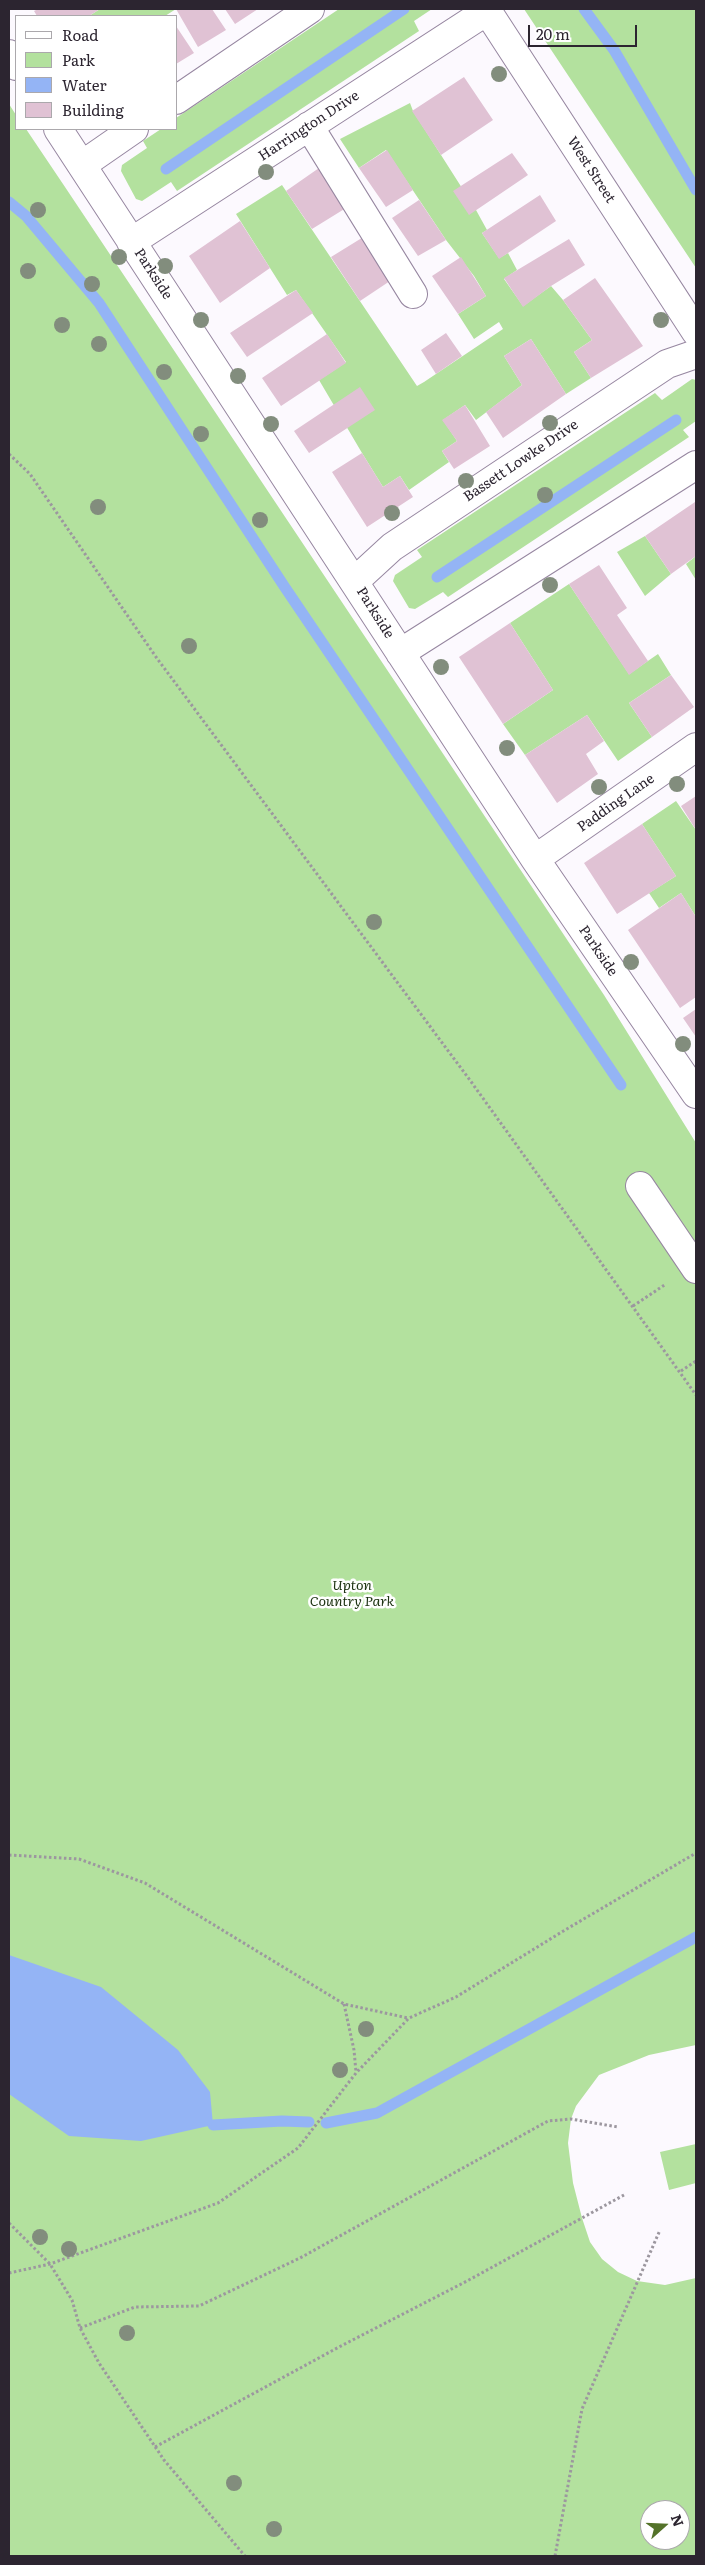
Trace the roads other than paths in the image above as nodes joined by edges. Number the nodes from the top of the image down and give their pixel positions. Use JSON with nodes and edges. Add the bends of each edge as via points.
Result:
{"nodes":[{"id":1,"x":310,"y":9,"type":"edge"},
{"id":2,"x":487,"y":10,"type":"edge"},
{"id":3,"x":178,"y":99,"type":"edge"},
{"id":4,"x":309,"y":126,"type":"junction"},
{"id":5,"x":59,"y":130,"type":"edge"},
{"id":6,"x":133,"y":130,"type":"edge"},
{"id":7,"x":82,"y":165,"type":"junction"},
{"id":8,"x":131,"y":242,"type":"junction"},
{"id":9,"x":413,"y":294,"type":"dead end"},
{"id":10,"x":696,"y":332,"type":"edge"},
{"id":11,"x":696,"y":354,"type":"edge"},
{"id":12,"x":696,"y":465,"type":"edge"},
{"id":13,"x":354,"y":581,"type":"junction"},
{"id":14,"x":400,"y":653,"type":"junction"},
{"id":15,"x":696,"y":747,"type":"edge"},
{"id":16,"x":535,"y":859,"type":"junction"},
{"id":17,"x":696,"y":1094,"type":"edge"},
{"id":18,"x":640,"y":1186,"type":"dead end"},
{"id":19,"x":695,"y":1267,"type":"edge"}],
"edges":[{"from":1,"to":3,"type":"street"},
{"from":2,"to":4,"type":"street","name":"Harrington Drive"},
{"from":2,"to":10,"type":"street","name":"West Street"},
{"from":4,"to":8,"type":"street","name":"Harrington Drive"},
{"from":4,"to":9,"type":"street"},
{"from":5,"to":7,"type":"street","name":"Parkside"},
{"from":6,"to":7,"type":"street"},
{"from":7,"to":8,"type":"street","name":"Parkside"},
{"from":8,"to":13,"type":"street","name":"Parkside"},
{"from":11,"to":13,"type":"street","name":"Bassett Lowke Drive","via":[[667,364],[392,547]]},
{"from":12,"to":14,"type":"street"},
{"from":13,"to":14,"type":"street","name":"Parkside"},
{"from":14,"to":16,"type":"street","name":"Parkside"},
{"from":15,"to":16,"type":"street","name":"Padding Lane"},
{"from":16,"to":17,"type":"street","name":"Parkside"},
{"from":18,"to":19,"type":"street"}]}
